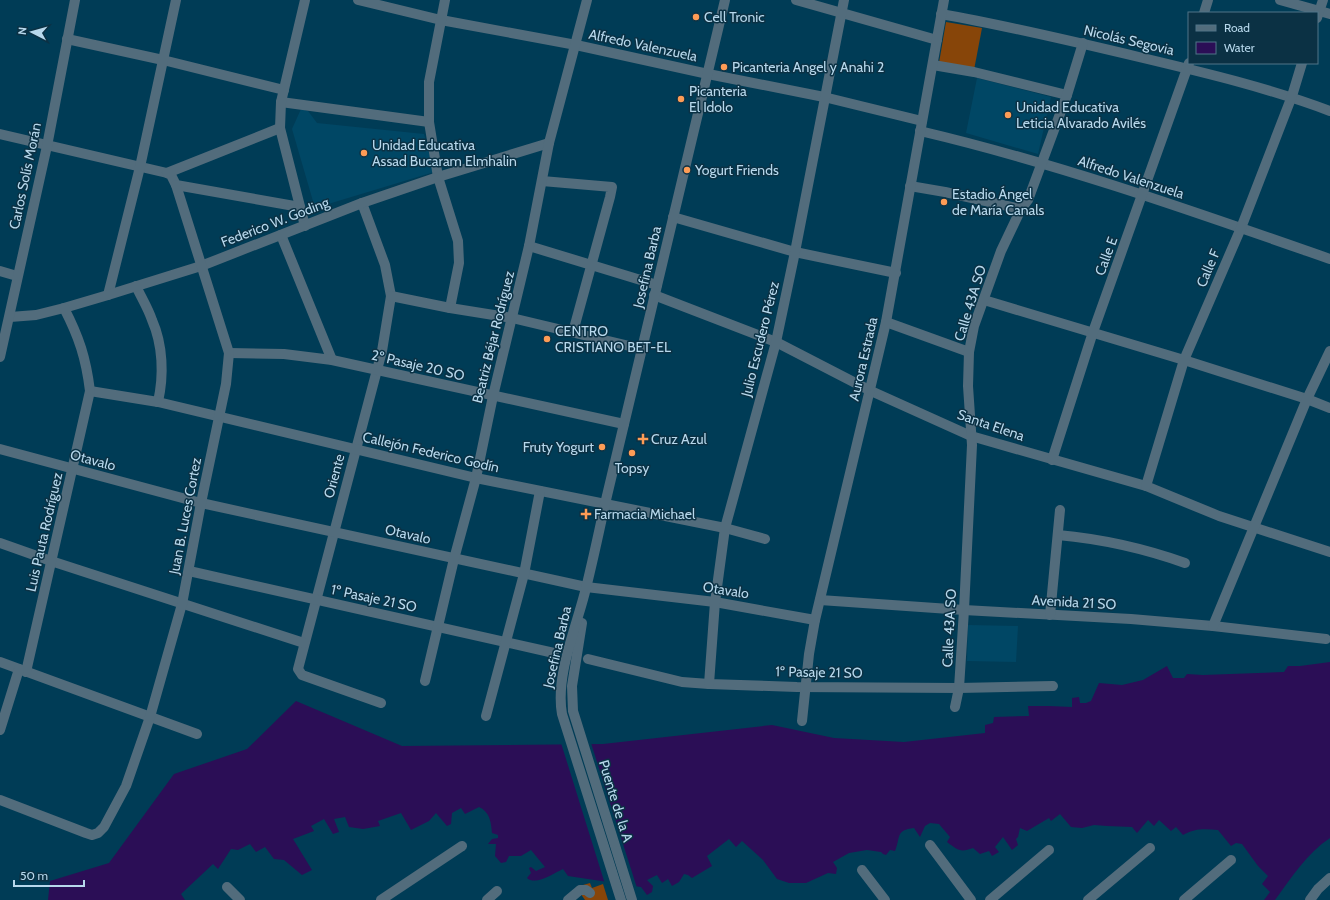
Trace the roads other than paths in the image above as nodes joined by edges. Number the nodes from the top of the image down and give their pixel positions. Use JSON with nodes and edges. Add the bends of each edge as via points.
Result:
{"nodes":[{"id":1,"x":75,"y":0,"type":"edge"},
{"id":2,"x":176,"y":0,"type":"edge"},
{"id":3,"x":305,"y":0,"type":"edge"},
{"id":4,"x":358,"y":0,"type":"edge"},
{"id":5,"x":445,"y":0,"type":"edge"},
{"id":6,"x":587,"y":0,"type":"edge"},
{"id":7,"x":725,"y":0,"type":"edge"},
{"id":8,"x":796,"y":0,"type":"edge"},
{"id":9,"x":844,"y":0,"type":"edge"},
{"id":10,"x":944,"y":0,"type":"edge"},
{"id":11,"x":1208,"y":0,"type":"edge"},
{"id":12,"x":1280,"y":0,"type":"edge"},
{"id":13,"x":1323,"y":0,"type":"edge"},
{"id":14,"x":842,"y":12,"type":"junction"},
{"id":15,"x":1204,"y":12,"type":"edge"},
{"id":16,"x":1313,"y":12,"type":"edge"},
{"id":17,"x":942,"y":14,"type":"junction"},
{"id":18,"x":1318,"y":14,"type":"edge"},
{"id":19,"x":1330,"y":14,"type":"edge"},
{"id":20,"x":441,"y":20,"type":"junction"},
{"id":21,"x":66,"y":39,"type":"junction"},
{"id":22,"x":937,"y":40,"type":"junction"},
{"id":23,"x":1083,"y":43,"type":"junction"},
{"id":24,"x":576,"y":45,"type":"junction"},
{"id":25,"x":163,"y":60,"type":"junction"},
{"id":26,"x":1302,"y":64,"type":"edge"},
{"id":27,"x":933,"y":65,"type":"junction"},
{"id":28,"x":1188,"y":66,"type":"edge"},
{"id":29,"x":708,"y":74,"type":"junction"},
{"id":30,"x":284,"y":90,"type":"junction"},
{"id":31,"x":1067,"y":94,"type":"junction"},
{"id":32,"x":1292,"y":96,"type":"junction"},
{"id":33,"x":824,"y":97,"type":"junction"},
{"id":34,"x":281,"y":102,"type":"junction"},
{"id":35,"x":1330,"y":111,"type":"edge"},
{"id":36,"x":429,"y":122,"type":"junction"},
{"id":37,"x":921,"y":126,"type":"junction"},
{"id":38,"x":280,"y":128,"type":"junction"},
{"id":39,"x":0,"y":134,"type":"edge"},
{"id":40,"x":549,"y":143,"type":"junction"},
{"id":41,"x":47,"y":146,"type":"junction"},
{"id":42,"x":1042,"y":163,"type":"junction"},
{"id":43,"x":140,"y":167,"type":"junction"},
{"id":44,"x":167,"y":173,"type":"junction"},
{"id":45,"x":438,"y":177,"type":"junction"},
{"id":46,"x":542,"y":181,"type":"junction"},
{"id":47,"x":176,"y":185,"type":"junction"},
{"id":48,"x":910,"y":186,"type":"junction"},
{"id":49,"x":1142,"y":195,"type":"junction"},
{"id":50,"x":362,"y":203,"type":"junction"},
{"id":51,"x":300,"y":207,"type":"junction"},
{"id":52,"x":1021,"y":209,"type":"junction"},
{"id":53,"x":673,"y":217,"type":"junction"},
{"id":54,"x":305,"y":226,"type":"junction"},
{"id":55,"x":1240,"y":228,"type":"junction"},
{"id":56,"x":281,"y":235,"type":"junction"},
{"id":57,"x":529,"y":246,"type":"junction"},
{"id":58,"x":795,"y":252,"type":"junction"},
{"id":59,"x":1330,"y":259,"type":"edge"},
{"id":60,"x":202,"y":266,"type":"junction"},
{"id":61,"x":591,"y":266,"type":"junction"},
{"id":62,"x":0,"y":271,"type":"edge"},
{"id":63,"x":896,"y":272,"type":"junction"},
{"id":64,"x":17,"y":276,"type":"junction"},
{"id":65,"x":136,"y":286,"type":"junction"},
{"id":66,"x":656,"y":290,"type":"junction"},
{"id":67,"x":108,"y":295,"type":"junction"},
{"id":68,"x":391,"y":296,"type":"junction"},
{"id":69,"x":984,"y":300,"type":"junction"},
{"id":70,"x":64,"y":308,"type":"junction"},
{"id":71,"x":450,"y":308,"type":"junction"},
{"id":72,"x":10,"y":317,"type":"junction"},
{"id":73,"x":512,"y":318,"type":"junction"},
{"id":74,"x":886,"y":322,"type":"junction"},
{"id":75,"x":573,"y":332,"type":"junction"},
{"id":76,"x":1093,"y":332,"type":"junction"},
{"id":77,"x":776,"y":342,"type":"junction"},
{"id":78,"x":642,"y":349,"type":"junction"},
{"id":79,"x":1330,"y":351,"type":"edge"},
{"id":80,"x":969,"y":352,"type":"junction"},
{"id":81,"x":229,"y":353,"type":"junction"},
{"id":82,"x":0,"y":358,"type":"edge"},
{"id":83,"x":332,"y":360,"type":"junction"},
{"id":84,"x":1184,"y":360,"type":"junction"},
{"id":85,"x":376,"y":371,"type":"junction"},
{"id":86,"x":90,"y":391,"type":"junction"},
{"id":87,"x":871,"y":391,"type":"junction"},
{"id":88,"x":492,"y":396,"type":"junction"},
{"id":89,"x":1307,"y":399,"type":"junction"},
{"id":90,"x":158,"y":402,"type":"junction"},
{"id":91,"x":1330,"y":408,"type":"edge"},
{"id":92,"x":220,"y":417,"type":"junction"},
{"id":93,"x":624,"y":424,"type":"junction"},
{"id":94,"x":971,"y":436,"type":"junction"},
{"id":95,"x":0,"y":449,"type":"edge"},
{"id":96,"x":356,"y":449,"type":"junction"},
{"id":97,"x":1052,"y":460,"type":"junction"},
{"id":98,"x":73,"y":470,"type":"junction"},
{"id":99,"x":476,"y":478,"type":"junction"},
{"id":100,"x":1146,"y":486,"type":"junction"},
{"id":101,"x":540,"y":491,"type":"junction"},
{"id":102,"x":201,"y":503,"type":"junction"},
{"id":103,"x":605,"y":504,"type":"junction"},
{"id":104,"x":1060,"y":510,"type":"dead end"},
{"id":105,"x":725,"y":528,"type":"junction"},
{"id":106,"x":1254,"y":528,"type":"junction"},
{"id":107,"x":334,"y":531,"type":"junction"},
{"id":108,"x":1058,"y":534,"type":"junction"},
{"id":109,"x":765,"y":539,"type":"dead end"},
{"id":110,"x":0,"y":542,"type":"edge"},
{"id":111,"x":1330,"y":552,"type":"edge"},
{"id":112,"x":454,"y":559,"type":"junction"},
{"id":113,"x":51,"y":561,"type":"junction"},
{"id":114,"x":1185,"y":563,"type":"dead end"},
{"id":115,"x":189,"y":571,"type":"junction"},
{"id":116,"x":524,"y":574,"type":"junction"},
{"id":117,"x":586,"y":587,"type":"junction"},
{"id":118,"x":316,"y":600,"type":"junction"},
{"id":119,"x":820,"y":600,"type":"junction"},
{"id":120,"x":715,"y":602,"type":"junction"},
{"id":121,"x":182,"y":604,"type":"junction"},
{"id":122,"x":964,"y":610,"type":"junction"},
{"id":123,"x":1050,"y":615,"type":"junction"},
{"id":124,"x":815,"y":620,"type":"junction"},
{"id":125,"x":438,"y":626,"type":"junction"},
{"id":126,"x":1213,"y":626,"type":"junction"},
{"id":127,"x":1326,"y":639,"type":"dead end"},
{"id":128,"x":505,"y":642,"type":"junction"},
{"id":129,"x":304,"y":643,"type":"junction"},
{"id":130,"x":554,"y":653,"type":"dead end"},
{"id":131,"x":588,"y":659,"type":"dead end"},
{"id":132,"x":0,"y":662,"type":"edge"},
{"id":133,"x":22,"y":670,"type":"junction"},
{"id":134,"x":426,"y":681,"type":"dead end"},
{"id":135,"x":709,"y":684,"type":"junction"},
{"id":136,"x":1053,"y":686,"type":"dead end"},
{"id":137,"x":806,"y":687,"type":"junction"},
{"id":138,"x":959,"y":688,"type":"junction"},
{"id":139,"x":381,"y":702,"type":"dead end"},
{"id":140,"x":955,"y":707,"type":"dead end"},
{"id":141,"x":573,"y":711,"type":"joint"},
{"id":142,"x":562,"y":714,"type":"joint"},
{"id":143,"x":486,"y":716,"type":"dead end"},
{"id":144,"x":150,"y":717,"type":"junction"},
{"id":145,"x":802,"y":721,"type":"dead end"},
{"id":146,"x":0,"y":730,"type":"edge"},
{"id":147,"x":197,"y":734,"type":"dead end"},
{"id":148,"x":0,"y":800,"type":"edge"},
{"id":149,"x":930,"y":845,"type":"dead end"},
{"id":150,"x":462,"y":846,"type":"dead end"},
{"id":151,"x":1150,"y":848,"type":"dead end"},
{"id":152,"x":1049,"y":850,"type":"dead end"},
{"id":153,"x":1231,"y":860,"type":"dead end"},
{"id":154,"x":862,"y":870,"type":"dead end"},
{"id":155,"x":1330,"y":878,"type":"edge"},
{"id":156,"x":227,"y":887,"type":"dead end"},
{"id":157,"x":497,"y":891,"type":"dead end"},
{"id":158,"x":590,"y":893,"type":"dead end"},
{"id":159,"x":240,"y":900,"type":"edge"},
{"id":160,"x":382,"y":900,"type":"edge"},
{"id":161,"x":487,"y":900,"type":"edge"},
{"id":162,"x":568,"y":900,"type":"edge"},
{"id":163,"x":621,"y":900,"type":"edge"},
{"id":164,"x":632,"y":900,"type":"edge"},
{"id":165,"x":885,"y":900,"type":"edge"},
{"id":166,"x":971,"y":900,"type":"edge"},
{"id":167,"x":990,"y":900,"type":"edge"},
{"id":168,"x":1088,"y":900,"type":"edge"},
{"id":169,"x":1184,"y":900,"type":"edge"},
{"id":170,"x":1310,"y":900,"type":"edge"}],
"edges":[{"from":1,"to":21,"type":"street","name":"Carlos Solís Morán"},
{"from":2,"to":25,"type":"street"},
{"from":3,"to":30,"type":"street"},
{"from":4,"to":20,"type":"street","name":"Alfredo Valenzuela"},
{"from":5,"to":20,"type":"street"},
{"from":6,"to":24,"type":"street","name":"Beatriz Béjar Rodríguez"},
{"from":7,"to":29,"type":"street","name":"Josefina Barba"},
{"from":8,"to":14,"type":"street"},
{"from":9,"to":14,"type":"street","name":"Julio Escudero Pérez"},
{"from":10,"to":17,"type":"street","name":"Aurora Estrada"},
{"from":11,"to":15,"type":"street"},
{"from":12,"to":16,"type":"street"},
{"from":13,"to":18,"type":"street"},
{"from":14,"to":22,"type":"street"},
{"from":14,"to":33,"type":"street","name":"Julio Escudero Pérez"},
{"from":17,"to":22,"type":"street","name":"Aurora Estrada"},
{"from":17,"to":23,"type":"street","name":"Nicolás Segovia"},
{"from":18,"to":19,"type":"street"},
{"from":20,"to":24,"type":"street","name":"Alfredo Valenzuela"},
{"from":20,"to":36,"type":"street","via":[[429,82]]},
{"from":21,"to":25,"type":"street"},
{"from":21,"to":41,"type":"street","name":"Carlos Solís Morán"},
{"from":22,"to":27,"type":"street","name":"Aurora Estrada"},
{"from":23,"to":28,"type":"street","name":"Nicolás Segovia"},
{"from":23,"to":31,"type":"street","name":"Calle 43A SO"},
{"from":24,"to":29,"type":"street","name":"Alfredo Valenzuela"},
{"from":24,"to":40,"type":"street","name":"Beatriz Béjar Rodríguez"},
{"from":25,"to":30,"type":"street"},
{"from":25,"to":43,"type":"street"},
{"from":26,"to":32,"type":"street","name":"Calle F"},
{"from":27,"to":31,"type":"street"},
{"from":27,"to":37,"type":"street","name":"Aurora Estrada"},
{"from":28,"to":32,"type":"street","name":"Nicolás Segovia"},
{"from":28,"to":49,"type":"street","name":"Calle E"},
{"from":29,"to":33,"type":"street","name":"Alfredo Valenzuela"},
{"from":29,"to":53,"type":"street","name":"Josefina Barba"},
{"from":30,"to":34,"type":"street"},
{"from":31,"to":42,"type":"street","name":"Calle 43A SO"},
{"from":32,"to":35,"type":"street","name":"Nicolás Segovia"},
{"from":32,"to":55,"type":"street","name":"Calle F"},
{"from":33,"to":37,"type":"street","name":"Alfredo Valenzuela"},
{"from":33,"to":58,"type":"street","name":"Julio Escudero Pérez"},
{"from":34,"to":36,"type":"street"},
{"from":34,"to":38,"type":"street"},
{"from":36,"to":45,"type":"street"},
{"from":37,"to":42,"type":"street","name":"Alfredo Valenzuela"},
{"from":37,"to":48,"type":"street","name":"Aurora Estrada"},
{"from":38,"to":44,"type":"street"},
{"from":38,"to":51,"type":"street"},
{"from":39,"to":41,"type":"street"},
{"from":40,"to":45,"type":"street","name":"Federico W. Goding"},
{"from":40,"to":46,"type":"street","name":"Beatriz Béjar Rodríguez"},
{"from":41,"to":43,"type":"street"},
{"from":41,"to":64,"type":"street","name":"Carlos Solís Morán"},
{"from":42,"to":49,"type":"street","name":"Alfredo Valenzuela"},
{"from":42,"to":52,"type":"street","name":"Calle 43A SO","via":[[1028,200]]},
{"from":43,"to":44,"type":"street"},
{"from":43,"to":67,"type":"street"},
{"from":44,"to":47,"type":"street","name":"Juan B. Luces Cortez"},
{"from":45,"to":50,"type":"street","name":"Federico W. Goding"},
{"from":45,"to":71,"type":"street","via":[[458,241],[460,263]]},
{"from":46,"to":57,"type":"street","name":"Beatriz Béjar Rodríguez"},
{"from":46,"to":61,"type":"street","via":[[612,187]]},
{"from":47,"to":51,"type":"street"},
{"from":47,"to":60,"type":"street","name":"Juan B. Luces Cortez"},
{"from":48,"to":52,"type":"street"},
{"from":48,"to":63,"type":"street","name":"Aurora Estrada"},
{"from":49,"to":55,"type":"street","name":"Alfredo Valenzuela"},
{"from":49,"to":76,"type":"street","name":"Calle E"},
{"from":50,"to":54,"type":"street","name":"Federico W. Goding"},
{"from":50,"to":68,"type":"street","name":"Oriente","via":[[385,265]]},
{"from":51,"to":54,"type":"street"},
{"from":52,"to":69,"type":"street","name":"Calle 43A SO","via":[[1001,251]]},
{"from":53,"to":58,"type":"street"},
{"from":53,"to":66,"type":"street","name":"Josefina Barba"},
{"from":54,"to":56,"type":"street","name":"Federico W. Goding"},
{"from":55,"to":59,"type":"street","name":"Alfredo Valenzuela"},
{"from":55,"to":84,"type":"street","name":"Calle F"},
{"from":56,"to":60,"type":"street","name":"Federico W. Goding"},
{"from":56,"to":83,"type":"street"},
{"from":57,"to":61,"type":"street","name":"Santa Elena"},
{"from":57,"to":73,"type":"street","name":"Beatriz Béjar Rodríguez"},
{"from":58,"to":63,"type":"street"},
{"from":58,"to":77,"type":"street","name":"Julio Escudero Pérez"},
{"from":60,"to":65,"type":"street","name":"Federico W. Goding"},
{"from":60,"to":81,"type":"street","name":"Juan B. Luces Cortez"},
{"from":61,"to":66,"type":"street","name":"Santa Elena"},
{"from":61,"to":75,"type":"street"},
{"from":62,"to":64,"type":"street"},
{"from":63,"to":74,"type":"street","name":"Aurora Estrada"},
{"from":64,"to":72,"type":"street","name":"Carlos Solís Morán"},
{"from":65,"to":67,"type":"street","name":"Federico W. Goding"},
{"from":65,"to":90,"type":"street","via":[[160,341],[162,384]]},
{"from":66,"to":77,"type":"street","name":"Santa Elena"},
{"from":66,"to":78,"type":"street","name":"Josefina Barba"},
{"from":67,"to":70,"type":"street","name":"Federico W. Goding"},
{"from":68,"to":71,"type":"street"},
{"from":68,"to":85,"type":"street","name":"Oriente"},
{"from":69,"to":76,"type":"street"},
{"from":69,"to":80,"type":"street","name":"Calle 43A SO","via":[[974,326]]},
{"from":70,"to":72,"type":"street","name":"Federico W. Goding"},
{"from":70,"to":86,"type":"street","name":"Luis Pauta Rodríguez","via":[[83,351]]},
{"from":71,"to":73,"type":"street"},
{"from":72,"to":82,"type":"street","name":"Carlos Solís Morán"},
{"from":73,"to":75,"type":"street"},
{"from":73,"to":88,"type":"street","name":"Beatriz Béjar Rodríguez"},
{"from":74,"to":80,"type":"street"},
{"from":74,"to":87,"type":"street","name":"Aurora Estrada"},
{"from":75,"to":78,"type":"street"},
{"from":76,"to":84,"type":"street"},
{"from":76,"to":97,"type":"street","name":"Calle E"},
{"from":77,"to":87,"type":"street","name":"Santa Elena"},
{"from":77,"to":105,"type":"street","name":"Julio Escudero Pérez"},
{"from":78,"to":93,"type":"street","name":"Josefina Barba"},
{"from":79,"to":89,"type":"street"},
{"from":80,"to":94,"type":"street","name":"Calle 43A SO"},
{"from":81,"to":83,"type":"street","name":"2º Pasaje 20 SO","via":[[284,354]]},
{"from":81,"to":92,"type":"street","name":"Juan B. Luces Cortez"},
{"from":83,"to":85,"type":"street","name":"2º Pasaje 20 SO"},
{"from":84,"to":89,"type":"street"},
{"from":84,"to":100,"type":"street","name":"Calle F"},
{"from":85,"to":88,"type":"street","name":"2º Pasaje 20 SO"},
{"from":85,"to":96,"type":"street","name":"Oriente"},
{"from":86,"to":90,"type":"street","name":"Callejón Federico Godín"},
{"from":86,"to":98,"type":"street","name":"Luis Pauta Rodríguez"},
{"from":87,"to":94,"type":"street","name":"Santa Elena"},
{"from":87,"to":119,"type":"street","name":"Aurora Estrada"},
{"from":88,"to":93,"type":"street","name":"2º Pasaje 20 SO"},
{"from":88,"to":99,"type":"street","name":"Beatriz Béjar Rodríguez"},
{"from":89,"to":91,"type":"street"},
{"from":89,"to":106,"type":"street"},
{"from":90,"to":92,"type":"street","name":"Callejón Federico Godín"},
{"from":92,"to":96,"type":"street","name":"Callejón Federico Godín"},
{"from":92,"to":102,"type":"street","name":"Juan B. Luces Cortez"},
{"from":93,"to":103,"type":"street","name":"Josefina Barba"},
{"from":94,"to":97,"type":"street","name":"Santa Elena"},
{"from":94,"to":122,"type":"street","name":"Calle 43A SO"},
{"from":95,"to":98,"type":"street","name":"Otavalo"},
{"from":96,"to":99,"type":"street","name":"Callejón Federico Godín"},
{"from":96,"to":107,"type":"street","name":"Oriente"},
{"from":97,"to":100,"type":"street","name":"Santa Elena"},
{"from":98,"to":102,"type":"street","name":"Otavalo"},
{"from":98,"to":113,"type":"street","name":"Luis Pauta Rodríguez"},
{"from":99,"to":101,"type":"street","name":"Callejón Federico Godín"},
{"from":99,"to":112,"type":"street","name":"Beatriz Béjar Rodríguez"},
{"from":100,"to":106,"type":"street","name":"Santa Elena"},
{"from":101,"to":103,"type":"street","name":"Callejón Federico Godín"},
{"from":101,"to":116,"type":"street"},
{"from":102,"to":107,"type":"street","name":"Otavalo"},
{"from":102,"to":115,"type":"street","name":"Juan B. Luces Cortez"},
{"from":103,"to":105,"type":"street","name":"Callejón Federico Godín"},
{"from":103,"to":117,"type":"street","name":"Josefina Barba"},
{"from":104,"to":108,"type":"street"},
{"from":105,"to":109,"type":"street","name":"Callejón Federico Godín"},
{"from":105,"to":120,"type":"street","name":"Julio Escudero Pérez"},
{"from":106,"to":111,"type":"street","name":"Santa Elena"},
{"from":106,"to":126,"type":"street"},
{"from":107,"to":112,"type":"street","name":"Otavalo"},
{"from":107,"to":118,"type":"street","name":"Oriente"},
{"from":108,"to":114,"type":"street","via":[[1142,549]]},
{"from":108,"to":123,"type":"street"},
{"from":110,"to":113,"type":"street"},
{"from":112,"to":116,"type":"street","name":"Otavalo"},
{"from":112,"to":125,"type":"street","name":"Beatriz Béjar Rodríguez"},
{"from":113,"to":121,"type":"street"},
{"from":113,"to":133,"type":"street","name":"Luis Pauta Rodríguez"},
{"from":115,"to":118,"type":"street","name":"1º Pasaje 21 SO"},
{"from":115,"to":121,"type":"street","name":"Juan B. Luces Cortez"},
{"from":116,"to":117,"type":"street","name":"Otavalo"},
{"from":116,"to":128,"type":"street"},
{"from":117,"to":120,"type":"street","name":"Otavalo"},
{"from":117,"to":141,"type":"street","name":"Josefina Barba","via":[[572,686]]},
{"from":117,"to":142,"type":"street","name":"Josefina Barba","via":[[567,655],[560,702]]},
{"from":118,"to":125,"type":"street","name":"1º Pasaje 21 SO"},
{"from":118,"to":129,"type":"street","name":"Oriente"},
{"from":119,"to":122,"type":"street","name":"Avenida 21 SO"},
{"from":119,"to":124,"type":"street","name":"Aurora Estrada"},
{"from":120,"to":124,"type":"street","name":"Otavalo"},
{"from":120,"to":135,"type":"street","name":"Julio Escudero Pérez"},
{"from":121,"to":129,"type":"street"},
{"from":121,"to":144,"type":"street","name":"Juan B. Luces Cortez"},
{"from":122,"to":123,"type":"street","name":"Avenida 21 SO"},
{"from":122,"to":138,"type":"street","name":"Calle 43A SO"},
{"from":123,"to":126,"type":"street","name":"Avenida 21 SO"},
{"from":124,"to":137,"type":"street","name":"Aurora Estrada"},
{"from":125,"to":128,"type":"street","name":"1º Pasaje 21 SO"},
{"from":125,"to":134,"type":"street","name":"Beatriz Béjar Rodríguez"},
{"from":126,"to":127,"type":"street","name":"Avenida 21 SO"},
{"from":128,"to":130,"type":"street","name":"1º Pasaje 21 SO"},
{"from":128,"to":143,"type":"street"},
{"from":129,"to":139,"type":"street","name":"Oriente","via":[[298,669],[302,675]]},
{"from":131,"to":135,"type":"street","name":"1º Pasaje 21 SO","via":[[682,682]]},
{"from":132,"to":133,"type":"street"},
{"from":133,"to":144,"type":"street"},
{"from":133,"to":146,"type":"street","name":"Luis Pauta Rodríguez"},
{"from":135,"to":137,"type":"street","name":"1º Pasaje 21 SO"},
{"from":136,"to":138,"type":"street","name":"1º Pasaje 21 SO"},
{"from":137,"to":138,"type":"street","name":"1º Pasaje 21 SO"},
{"from":137,"to":145,"type":"street","name":"Aurora Estrada"},
{"from":138,"to":140,"type":"street","name":"Calle 43A SO"},
{"from":141,"to":164,"type":"street","name":"Puente de la A"},
{"from":142,"to":163,"type":"street","name":"Puente de la A"},
{"from":144,"to":147,"type":"street"},
{"from":144,"to":148,"type":"street","name":"Juan B. Luces Cortez","via":[[126,786],[104,827],[98,833],[86,833]]},
{"from":149,"to":166,"type":"street"},
{"from":150,"to":160,"type":"street"},
{"from":151,"to":168,"type":"street"},
{"from":152,"to":167,"type":"street"},
{"from":153,"to":169,"type":"street"},
{"from":154,"to":165,"type":"street"},
{"from":155,"to":170,"type":"street"},
{"from":156,"to":159,"type":"street"},
{"from":157,"to":161,"type":"street"},
{"from":158,"to":162,"type":"street","via":[[580,890]]}]}
